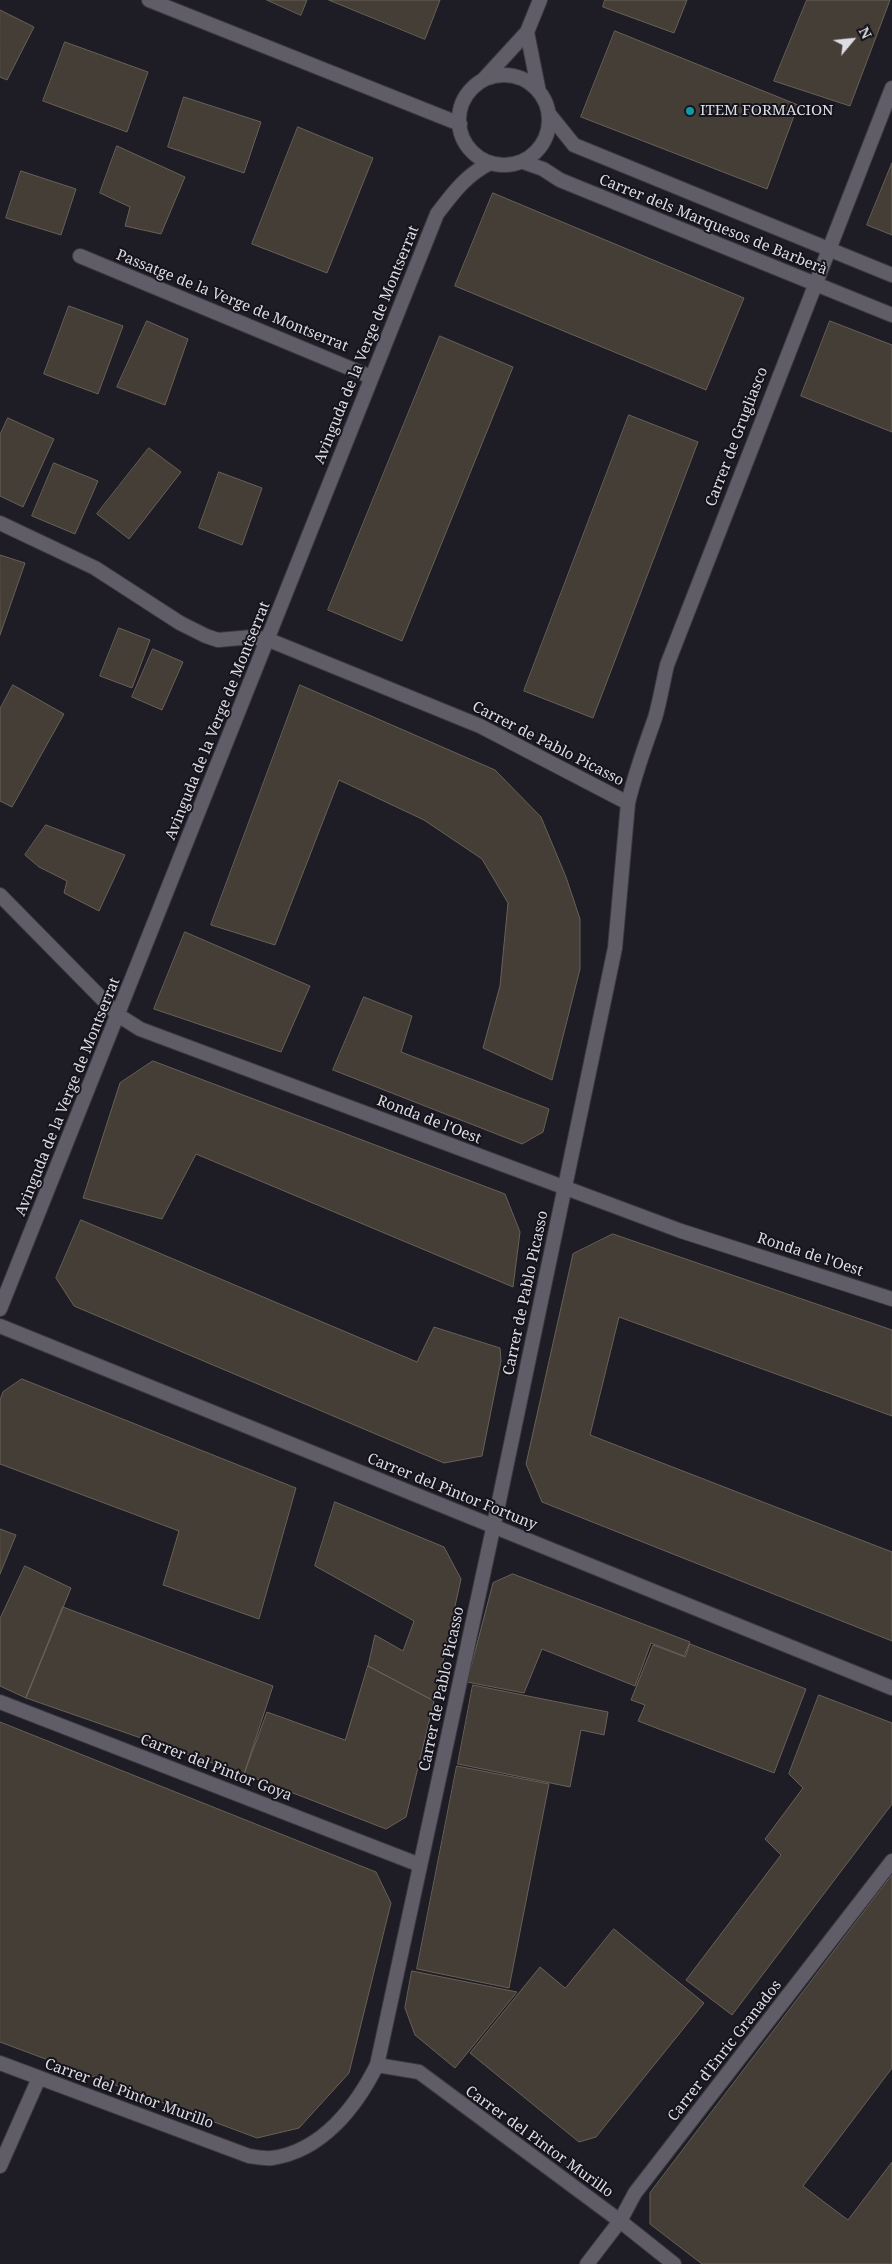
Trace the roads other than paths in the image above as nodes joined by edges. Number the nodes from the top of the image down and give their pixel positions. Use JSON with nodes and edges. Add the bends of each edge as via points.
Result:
{"nodes":[{"id":1,"x":149,"y":0,"type":"edge"},
{"id":2,"x":540,"y":0,"type":"edge"},
{"id":3,"x":527,"y":32,"type":"junction"},
{"id":4,"x":479,"y":84,"type":"junction"},
{"id":5,"x":892,"y":88,"type":"edge"},
{"id":6,"x":539,"y":92,"type":"junction"},
{"id":7,"x":549,"y":114,"type":"junction"},
{"id":8,"x":460,"y":124,"type":"junction"},
{"id":9,"x":522,"y":162,"type":"junction"},
{"id":10,"x":490,"y":163,"type":"junction"},
{"id":11,"x":828,"y":249,"type":"junction"},
{"id":12,"x":80,"y":256,"type":"dead end"},
{"id":13,"x":892,"y":275,"type":"edge"},
{"id":14,"x":814,"y":284,"type":"junction"},
{"id":15,"x":892,"y":316,"type":"edge"},
{"id":16,"x":371,"y":376,"type":"junction"},
{"id":17,"x":0,"y":523,"type":"edge"},
{"id":18,"x":269,"y":640,"type":"junction"},
{"id":19,"x":628,"y":803,"type":"junction"},
{"id":20,"x":0,"y":895,"type":"edge"},
{"id":21,"x":118,"y":1015,"type":"junction"},
{"id":22,"x":564,"y":1188,"type":"junction"},
{"id":23,"x":892,"y":1299,"type":"edge"},
{"id":24,"x":0,"y":1309,"type":"edge"},
{"id":25,"x":0,"y":1326,"type":"edge"},
{"id":26,"x":494,"y":1526,"type":"junction"},
{"id":27,"x":892,"y":1688,"type":"edge"},
{"id":28,"x":0,"y":1702,"type":"edge"},
{"id":29,"x":892,"y":1861,"type":"edge"},
{"id":30,"x":420,"y":1864,"type":"junction"},
{"id":31,"x":0,"y":2063,"type":"edge"},
{"id":32,"x":377,"y":2065,"type":"junction"},
{"id":33,"x":39,"y":2078,"type":"junction"},
{"id":34,"x":306,"y":2147,"type":"joint"},
{"id":35,"x":0,"y":2166,"type":"edge"},
{"id":36,"x":620,"y":2221,"type":"junction"},
{"id":37,"x":587,"y":2264,"type":"edge"},
{"id":38,"x":674,"y":2264,"type":"edge"}],
"edges":[{"from":1,"to":8,"type":"street"},
{"from":2,"to":3,"type":"street"},
{"from":3,"to":4,"type":"street"},
{"from":3,"to":6,"type":"street"},
{"from":4,"to":6,"type":"street","via":[[507,75],[522,79]]},
{"from":4,"to":8,"type":"street","via":[[471,89],[461,109]]},
{"from":5,"to":11,"type":"street","name":"Carrer de Grugliasco"},
{"from":6,"to":7,"type":"street"},
{"from":7,"to":9,"type":"street","via":[[544,140],[536,153]]},
{"from":7,"to":11,"type":"street","name":"Carrer dels Marquesos de Barberà","via":[[574,145]]},
{"from":8,"to":10,"type":"street","via":[[463,139],[476,155]]},
{"from":9,"to":10,"type":"street"},
{"from":9,"to":14,"type":"street","name":"Carrer dels Marquesos de Barberà"},
{"from":10,"to":16,"type":"street","name":"Avinguda de la Verge de Montserrat","via":[[474,171],[456,188],[437,214]]},
{"from":11,"to":13,"type":"street","name":"Carrer dels Marquesos de Barberà"},
{"from":11,"to":14,"type":"street","name":"Carrer de Grugliasco"},
{"from":12,"to":16,"type":"street","name":"Passatge de la Verge de Montserrat"},
{"from":14,"to":15,"type":"street","name":"Carrer dels Marquesos de Barberà"},
{"from":14,"to":19,"type":"street","name":"Carrer de Grugliasco","via":[[667,665],[655,717],[641,752]]},
{"from":16,"to":18,"type":"street","name":"Avinguda de la Verge de Montserrat"},
{"from":17,"to":18,"type":"street","name":"Carrer de Pablo Picasso","via":[[95,568],[206,636],[218,640]]},
{"from":18,"to":19,"type":"street","name":"Carrer de Pablo Picasso","via":[[480,726]]},
{"from":18,"to":21,"type":"street","name":"Avinguda de la Verge de Montserrat"},
{"from":19,"to":22,"type":"street","name":"Carrer de Pablo Picasso","via":[[615,948]]},
{"from":20,"to":21,"type":"street","name":"Ronda de l'Oest"},
{"from":21,"to":22,"type":"street","name":"Ronda de l'Oest","via":[[140,1029]]},
{"from":21,"to":24,"type":"street","name":"Avinguda de la Verge de Montserrat"},
{"from":22,"to":23,"type":"street","name":"Ronda de l'Oest","via":[[681,1231]]},
{"from":22,"to":26,"type":"street","name":"Carrer de Pablo Picasso"},
{"from":25,"to":26,"type":"street","name":"Carrer del Pintor Fortuny"},
{"from":26,"to":27,"type":"street","name":"Carrer del Pintor Fortuny"},
{"from":26,"to":30,"type":"street","name":"Carrer de Pablo Picasso"},
{"from":28,"to":30,"type":"street","name":"Carrer del Pintor Goya"},
{"from":29,"to":36,"type":"street","name":"Carrer d'Enric Granados","via":[[635,2193]]},
{"from":30,"to":32,"type":"street","name":"Carrer de Pablo Picasso"},
{"from":31,"to":33,"type":"street","name":"Carrer del Pintor Murillo"},
{"from":32,"to":34,"type":"street","name":"Carrer de Pablo Picasso","via":[[364,2090],[340,2122]]},
{"from":32,"to":36,"type":"street","name":"Carrer del Pintor Murillo","via":[[418,2072]]},
{"from":33,"to":34,"type":"street","name":"Carrer del Pintor Murillo","via":[[249,2156],[271,2158]]},
{"from":33,"to":35,"type":"street"},
{"from":36,"to":37,"type":"street","name":"Carrer d'Enric Granados"},
{"from":36,"to":38,"type":"street","name":"Carrer del Pintor Murillo"}]}
